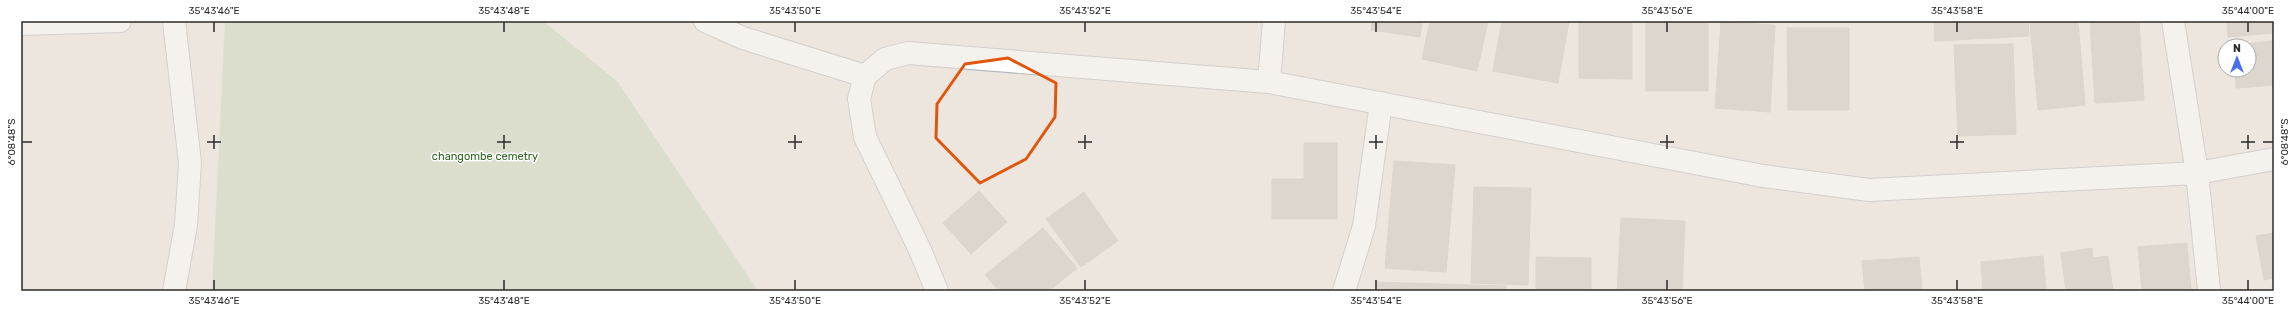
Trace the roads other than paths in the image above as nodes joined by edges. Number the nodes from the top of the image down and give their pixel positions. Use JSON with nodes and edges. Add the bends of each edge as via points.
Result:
{"nodes":[{"id":1,"x":120,"y":21,"type":"edge"},
{"id":2,"x":174,"y":21,"type":"edge"},
{"id":3,"x":705,"y":21,"type":"edge"},
{"id":4,"x":1274,"y":21,"type":"edge"},
{"id":5,"x":2157,"y":21,"type":"edge"},
{"id":6,"x":47,"y":22,"type":"edge"},
{"id":7,"x":21,"y":24,"type":"edge"},
{"id":8,"x":2175,"y":28,"type":"edge"},
{"id":9,"x":865,"y":76,"type":"junction"},
{"id":10,"x":1268,"y":82,"type":"junction"},
{"id":11,"x":1381,"y":103,"type":"junction"},
{"id":12,"x":2274,"y":159,"type":"edge"},
{"id":13,"x":2197,"y":173,"type":"junction"},
{"id":14,"x":174,"y":291,"type":"edge"},
{"id":15,"x":937,"y":291,"type":"edge"},
{"id":16,"x":1344,"y":291,"type":"edge"},
{"id":17,"x":2209,"y":291,"type":"edge"}],
"edges":[{"from":1,"to":6,"type":"street"},
{"from":2,"to":14,"type":"street","via":[[190,163],[186,225]]},
{"from":3,"to":9,"type":"street","via":[[743,38]]},
{"from":4,"to":10,"type":"street"},
{"from":5,"to":8,"type":"street"},
{"from":6,"to":7,"type":"street"},
{"from":8,"to":13,"type":"street"},
{"from":9,"to":10,"type":"street","via":[[885,59],[908,53]]},
{"from":9,"to":15,"type":"street","via":[[859,99],[865,137]]},
{"from":10,"to":11,"type":"street"},
{"from":11,"to":13,"type":"street","via":[[1763,176],[1869,190]]},
{"from":11,"to":16,"type":"street","via":[[1364,226]]},
{"from":12,"to":13,"type":"street"},
{"from":13,"to":17,"type":"street"}]}
